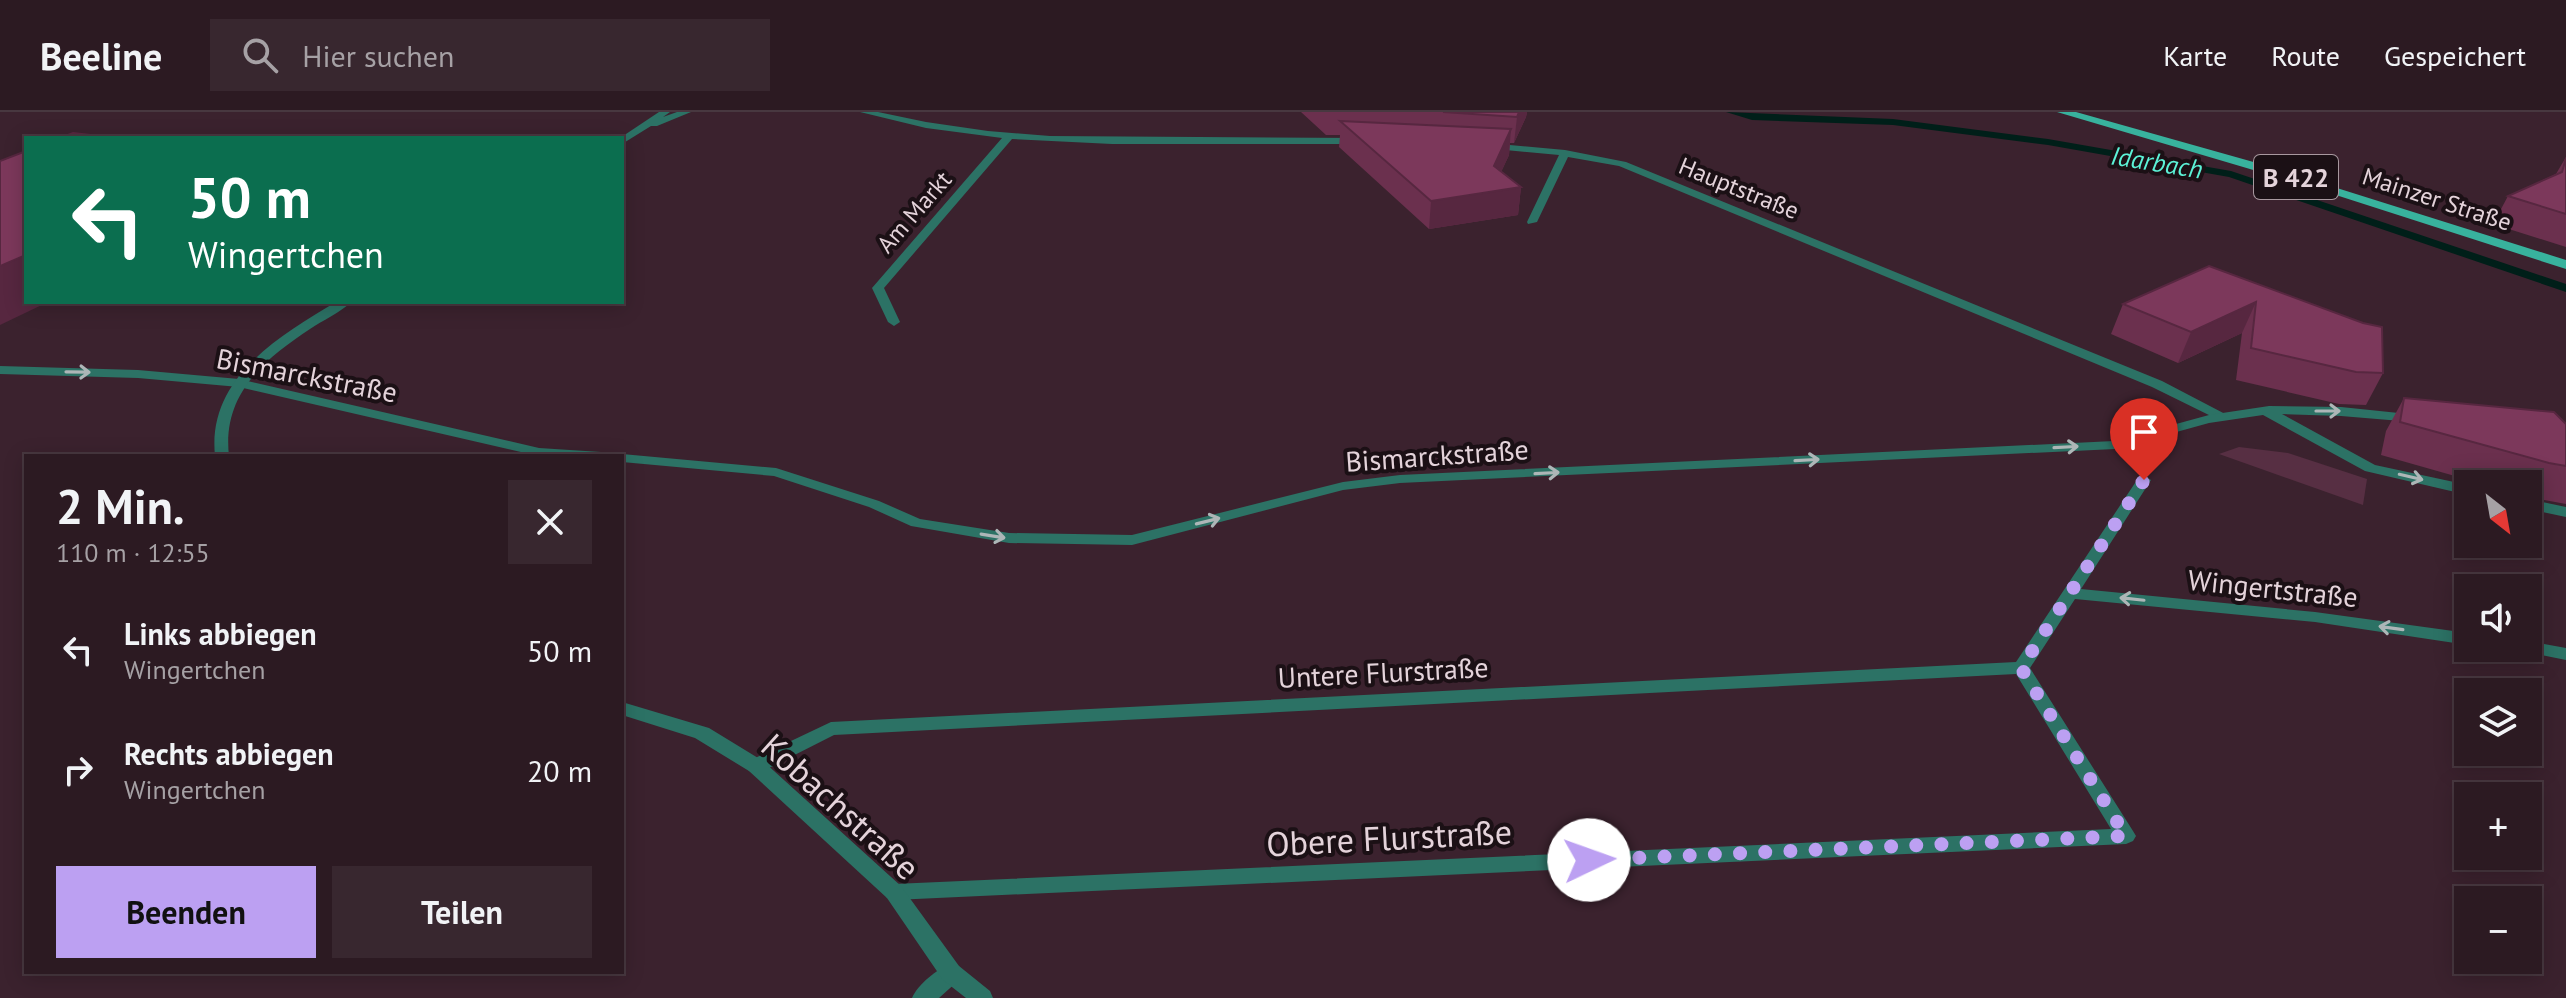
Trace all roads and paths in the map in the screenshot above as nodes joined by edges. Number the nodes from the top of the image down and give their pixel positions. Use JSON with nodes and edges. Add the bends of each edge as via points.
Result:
{"nodes":[{"id":1,"x":665,"y":112,"type":"edge"},
{"id":2,"x":686,"y":112,"type":"edge"},
{"id":3,"x":865,"y":112,"type":"edge"},
{"id":4,"x":2063,"y":112,"type":"edge"},
{"id":5,"x":649,"y":125,"type":"junction"},
{"id":6,"x":1009,"y":136,"type":"junction"},
{"id":7,"x":624,"y":140,"type":"edge"},
{"id":8,"x":1378,"y":141,"type":"edge"},
{"id":9,"x":1478,"y":145,"type":"edge"},
{"id":10,"x":1565,"y":153,"type":"junction"},
{"id":11,"x":1532,"y":222,"type":"dead end"},
{"id":12,"x":2566,"y":265,"type":"edge"},
{"id":13,"x":342,"y":304,"type":"edge"},
{"id":14,"x":894,"y":322,"type":"dead end"},
{"id":15,"x":0,"y":370,"type":"edge"},
{"id":16,"x":239,"y":383,"type":"junction"},
{"id":17,"x":2264,"y":411,"type":"junction"},
{"id":18,"x":2222,"y":416,"type":"junction"},
{"id":19,"x":2435,"y":420,"type":"edge"},
{"id":20,"x":222,"y":454,"type":"edge"},
{"id":21,"x":570,"y":454,"type":"edge"},
{"id":22,"x":624,"y":458,"type":"edge"},
{"id":23,"x":2144,"y":480,"type":"dead end"},
{"id":24,"x":2454,"y":487,"type":"edge"},
{"id":25,"x":2542,"y":507,"type":"edge"},
{"id":26,"x":2566,"y":512,"type":"edge"},
{"id":27,"x":2071,"y":593,"type":"junction"},
{"id":28,"x":2454,"y":637,"type":"edge"},
{"id":29,"x":2542,"y":650,"type":"edge"},
{"id":30,"x":2566,"y":654,"type":"edge"},
{"id":31,"x":2021,"y":668,"type":"junction"},
{"id":32,"x":624,"y":709,"type":"edge"},
{"id":33,"x":756,"y":766,"type":"junction"},
{"id":34,"x":894,"y":892,"type":"junction"},
{"id":35,"x":951,"y":973,"type":"junction"},
{"id":36,"x":923,"y":998,"type":"edge"},
{"id":37,"x":982,"y":998,"type":"edge"}],
"edges":[{"from":1,"to":5,"type":"street"},
{"from":2,"to":5,"type":"street"},
{"from":3,"to":6,"type":"street","via":[[928,127]]},
{"from":4,"to":12,"type":"main road","name":"Mainzer Straße","number":"B 422","via":[[2309,181]]},
{"from":5,"to":7,"type":"street"},
{"from":6,"to":8,"type":"street"},
{"from":6,"to":14,"type":"street","name":"Am Markt","via":[[878,288]]},
{"from":9,"to":10,"type":"street","name":"Hauptstraße"},
{"from":10,"to":11,"type":"street"},
{"from":10,"to":18,"type":"street","name":"Hauptstraße","via":[[1622,164],[2157,384]]},
{"from":13,"to":16,"type":"street","via":[[297,330]]},
{"from":15,"to":16,"type":"street","name":"Bismarckstraße","one_way":true},
{"from":16,"to":20,"type":"street","via":[[221,425]]},
{"from":16,"to":21,"type":"street","name":"Bismarckstraße","via":[[539,452]]},
{"from":17,"to":18,"type":"street"},
{"from":17,"to":19,"type":"street","one_way":true,"via":[[2341,411]]},
{"from":17,"to":24,"type":"street","one_way":true,"via":[[2370,468]]},
{"from":22,"to":18,"type":"street","name":"Bismarckstraße","one_way":true,"via":[[776,472],[916,523],[1009,538],[1132,540],[1343,486],[1400,479],[2115,445]]},
{"from":23,"to":27,"type":"street"},
{"from":25,"to":26,"type":"street"},
{"from":28,"to":27,"type":"street","name":"Wingertstraße","one_way":true},
{"from":27,"to":31,"type":"street"},
{"from":29,"to":30,"type":"street"},
{"from":31,"to":33,"type":"street","name":"Untere Flurstraße","via":[[831,729]]},
{"from":31,"to":34,"type":"street","name":"Obere Flurstraße","via":[[2126,836]]},
{"from":32,"to":33,"type":"street","name":"Kobachstraße","via":[[702,733]]},
{"from":33,"to":34,"type":"street","name":"Kobachstraße"},
{"from":34,"to":35,"type":"street","name":"Kobachstraße"},
{"from":35,"to":36,"type":"street"},
{"from":35,"to":37,"type":"street","name":"Kobachstraße"}]}
